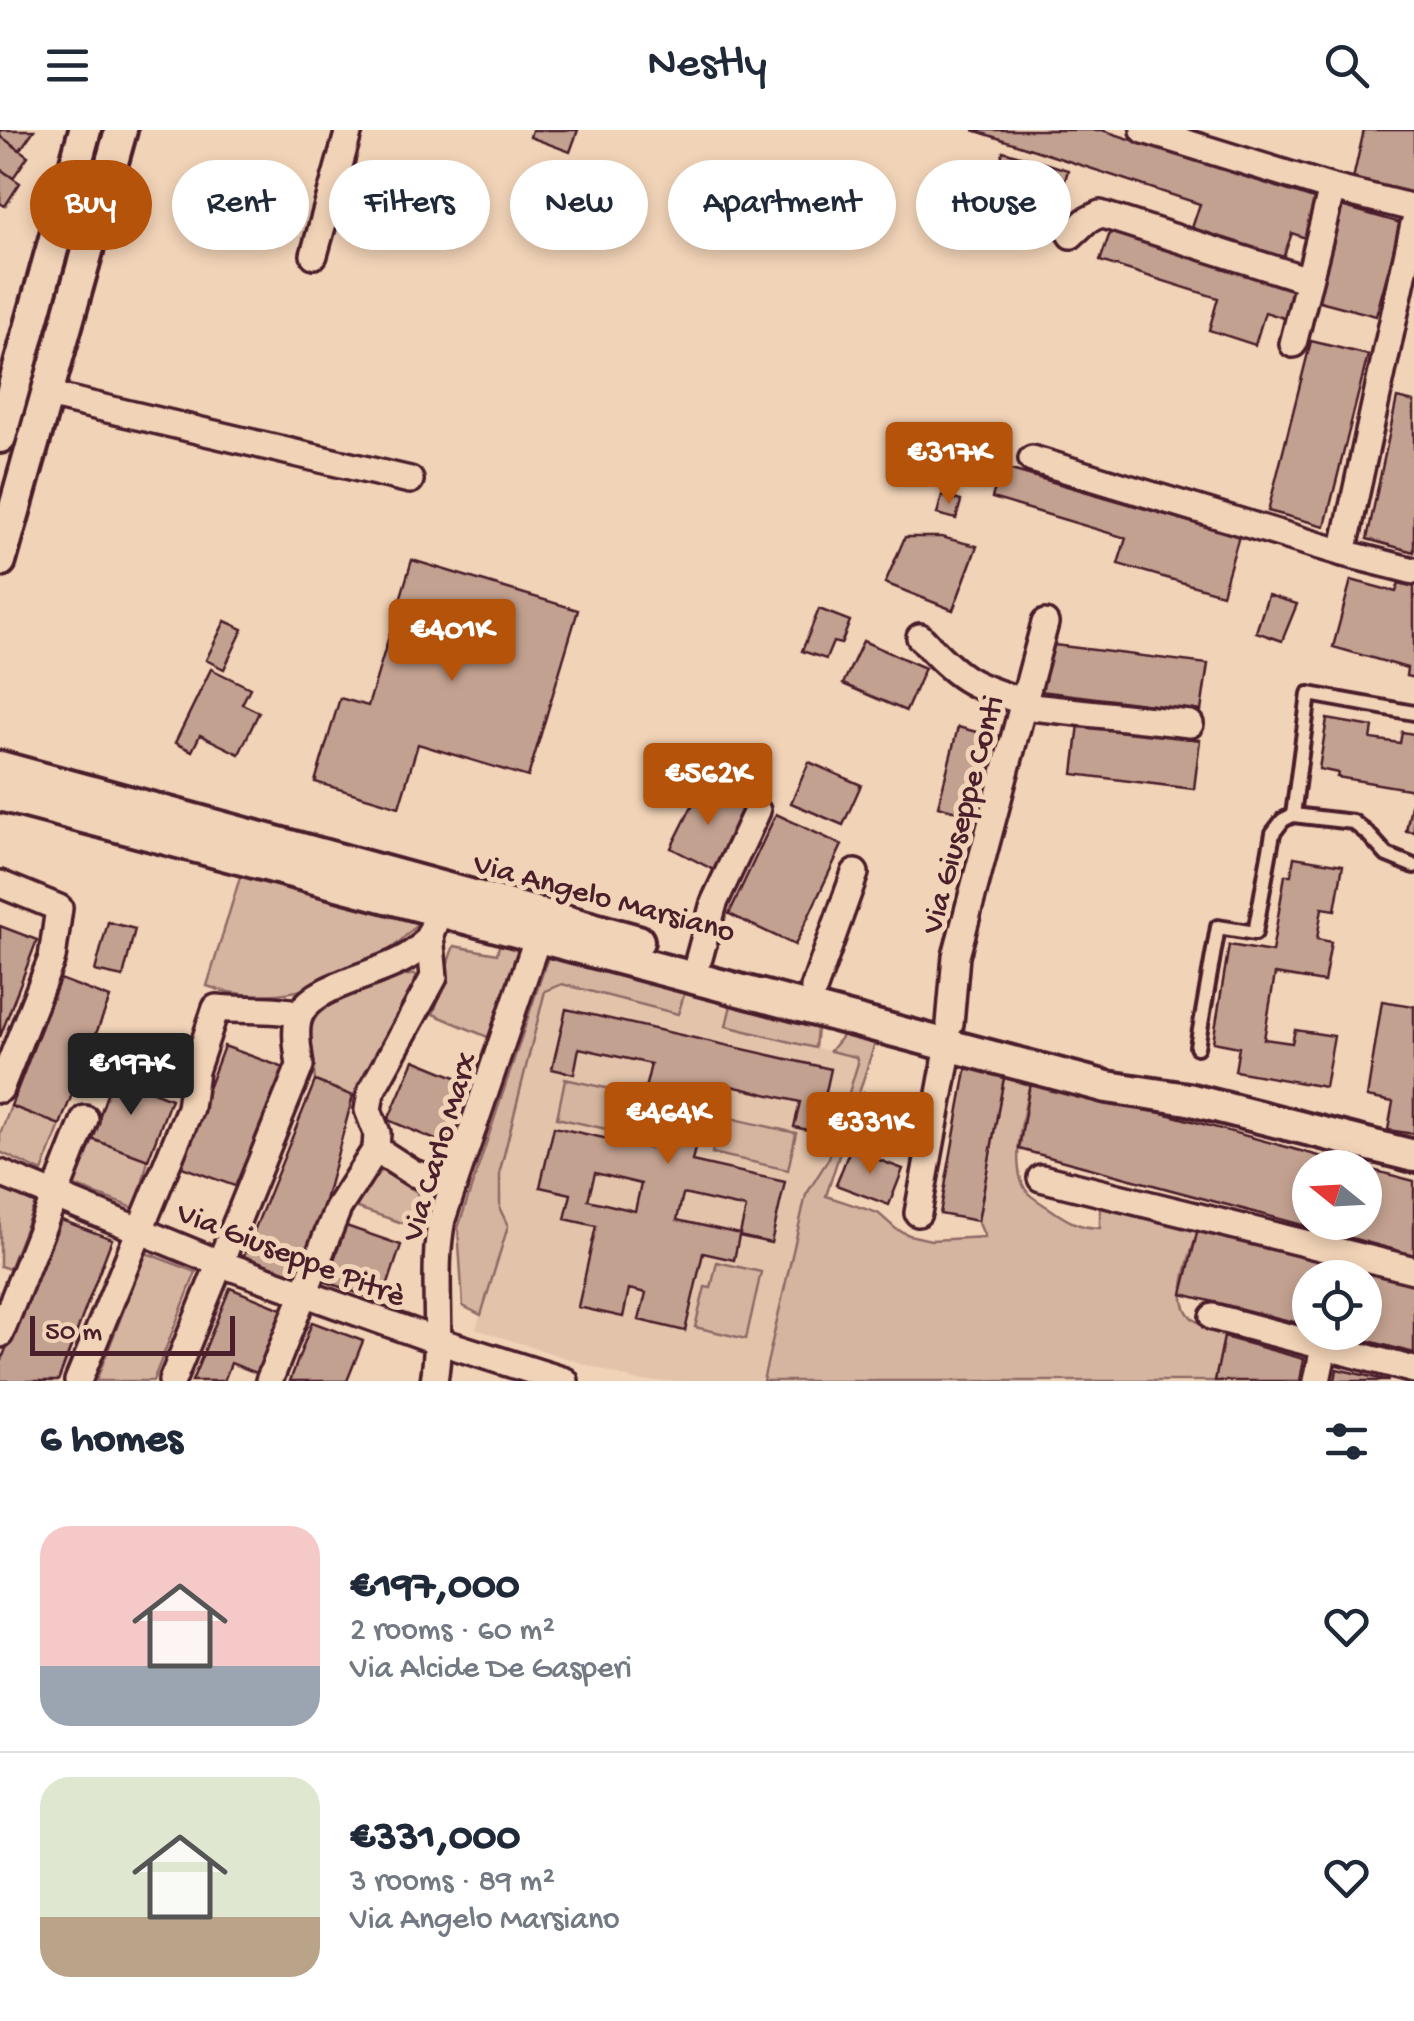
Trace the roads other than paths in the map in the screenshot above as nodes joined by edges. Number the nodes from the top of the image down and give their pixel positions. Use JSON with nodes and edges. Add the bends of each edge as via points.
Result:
{"nodes":[{"id":1,"x":85,"y":130,"type":"edge"},
{"id":2,"x":121,"y":130,"type":"edge"},
{"id":3,"x":348,"y":130,"type":"edge"},
{"id":4,"x":1159,"y":132,"type":"edge"},
{"id":5,"x":1332,"y":188,"type":"junction"},
{"id":6,"x":1414,"y":208,"type":"edge"},
{"id":7,"x":1414,"y":224,"type":"edge"},
{"id":8,"x":1071,"y":235,"type":"dead end"},
{"id":9,"x":314,"y":256,"type":"dead end"},
{"id":10,"x":1308,"y":280,"type":"junction"},
{"id":11,"x":1293,"y":344,"type":"dead end"},
{"id":12,"x":48,"y":395,"type":"junction"},
{"id":13,"x":0,"y":437,"type":"edge"},
{"id":14,"x":1032,"y":459,"type":"dead end"},
{"id":15,"x":410,"y":480,"type":"dead end"},
{"id":16,"x":1342,"y":553,"type":"junction"},
{"id":17,"x":0,"y":561,"type":"edge"},
{"id":18,"x":1414,"y":571,"type":"edge"},
{"id":19,"x":1045,"y":623,"type":"dead end"},
{"id":20,"x":920,"y":637,"type":"dead end"},
{"id":21,"x":1023,"y":703,"type":"junction"},
{"id":22,"x":1414,"y":713,"type":"edge"},
{"id":23,"x":1190,"y":724,"type":"dead end"},
{"id":24,"x":0,"y":767,"type":"edge"},
{"id":25,"x":0,"y":794,"type":"edge"},
{"id":26,"x":757,"y":811,"type":"dead end"},
{"id":27,"x":1293,"y":815,"type":"junction"},
{"id":28,"x":1414,"y":866,"type":"edge"},
{"id":29,"x":855,"y":873,"type":"dead end"},
{"id":30,"x":0,"y":884,"type":"edge"},
{"id":31,"x":435,"y":922,"type":"junction"},
{"id":32,"x":538,"y":936,"type":"junction"},
{"id":33,"x":700,"y":958,"type":"junction"},
{"id":34,"x":814,"y":988,"type":"junction"},
{"id":35,"x":300,"y":1014,"type":"junction"},
{"id":36,"x":950,"y":1035,"type":"junction"},
{"id":37,"x":1198,"y":1047,"type":"dead end"},
{"id":38,"x":0,"y":1088,"type":"edge"},
{"id":39,"x":85,"y":1119,"type":"dead end"},
{"id":40,"x":376,"y":1149,"type":"junction"},
{"id":41,"x":1414,"y":1156,"type":"edge"},
{"id":42,"x":0,"y":1173,"type":"edge"},
{"id":43,"x":1042,"y":1178,"type":"dead end"},
{"id":44,"x":453,"y":1185,"type":"junction"},
{"id":45,"x":56,"y":1194,"type":"junction"},
{"id":46,"x":918,"y":1213,"type":"dead end"},
{"id":47,"x":139,"y":1229,"type":"junction"},
{"id":48,"x":219,"y":1263,"type":"junction"},
{"id":49,"x":1414,"y":1270,"type":"edge"},
{"id":50,"x":304,"y":1293,"type":"junction"},
{"id":51,"x":1214,"y":1317,"type":"dead end"},
{"id":52,"x":0,"y":1334,"type":"edge"},
{"id":53,"x":1292,"y":1338,"type":"edge"},
{"id":54,"x":436,"y":1340,"type":"junction"},
{"id":55,"x":1323,"y":1350,"type":"edge"},
{"id":56,"x":1336,"y":1350,"type":"edge"},
{"id":57,"x":1414,"y":1370,"type":"edge"},
{"id":58,"x":535,"y":1377,"type":"edge"},
{"id":59,"x":78,"y":1381,"type":"edge"},
{"id":60,"x":172,"y":1381,"type":"edge"},
{"id":61,"x":269,"y":1381,"type":"edge"},
{"id":62,"x":434,"y":1381,"type":"edge"},
{"id":63,"x":565,"y":1381,"type":"edge"},
{"id":64,"x":1317,"y":1381,"type":"edge"}],
"edges":[{"from":1,"to":13,"type":"street"},
{"from":2,"to":12,"type":"street"},
{"from":3,"to":9,"type":"street"},
{"from":4,"to":5,"type":"street"},
{"from":5,"to":6,"type":"street"},
{"from":5,"to":10,"type":"street"},
{"from":7,"to":16,"type":"street"},
{"from":8,"to":10,"type":"street","via":[[1100,214]]},
{"from":10,"to":11,"type":"street"},
{"from":12,"to":15,"type":"street"},
{"from":12,"to":17,"type":"street"},
{"from":14,"to":16,"type":"street"},
{"from":16,"to":18,"type":"street"},
{"from":19,"to":21,"type":"street","name":"Via Giuseppe Conti"},
{"from":20,"to":21,"type":"street","via":[[964,681]]},
{"from":21,"to":23,"type":"street"},
{"from":21,"to":36,"type":"street","name":"Via Giuseppe Conti","via":[[956,956]]},
{"from":22,"to":27,"type":"lane","via":[[1309,694]]},
{"from":24,"to":33,"type":"street","name":"Via Angelo Marsiano"},
{"from":25,"to":31,"type":"street","name":"Via Angelo Marsiano"},
{"from":26,"to":33,"type":"street","via":[[714,903]]},
{"from":27,"to":28,"type":"lane","via":[[1353,822],[1386,855]]},
{"from":27,"to":37,"type":"lane","via":[[1273,833],[1256,933],[1218,927]]},
{"from":29,"to":34,"type":"street"},
{"from":30,"to":38,"type":"street","via":[[59,908],[52,958]]},
{"from":31,"to":32,"type":"street","name":"Via Angelo Marsiano"},
{"from":31,"to":35,"type":"street","via":[[418,950],[328,992]]},
{"from":31,"to":40,"type":"street","via":[[434,977],[371,1092]]},
{"from":32,"to":36,"type":"street","name":"Via Angelo Marsiano"},
{"from":32,"to":44,"type":"street","name":"Via Carlo Marx"},
{"from":33,"to":34,"type":"street","name":"Via Angelo Marsiano"},
{"from":34,"to":36,"type":"street","name":"Via Angelo Marsiano"},
{"from":35,"to":47,"type":"street","via":[[216,1008],[190,1108]]},
{"from":35,"to":48,"type":"street","via":[[300,1066]]},
{"from":36,"to":41,"type":"street","name":"Via Angelo Marsiano","via":[[1116,1068],[1188,1099]]},
{"from":36,"to":46,"type":"street","name":"Via Giuseppe Conti"},
{"from":39,"to":45,"type":"street"},
{"from":40,"to":44,"type":"street","via":[[413,1173]]},
{"from":40,"to":50,"type":"street","via":[[338,1208]]},
{"from":42,"to":45,"type":"street","name":"Via Giuseppe Pitrè"},
{"from":43,"to":49,"type":"street"},
{"from":44,"to":54,"type":"street","name":"Via Carlo Marx","via":[[435,1252]]},
{"from":45,"to":47,"type":"street","name":"Via Giuseppe Pitrè"},
{"from":45,"to":52,"type":"street"},
{"from":47,"to":48,"type":"street","name":"Via Giuseppe Pitrè"},
{"from":47,"to":59,"type":"street"},
{"from":48,"to":50,"type":"street","name":"Via Giuseppe Pitrè"},
{"from":48,"to":60,"type":"street"},
{"from":50,"to":54,"type":"street","name":"Via Giuseppe Pitrè"},
{"from":50,"to":61,"type":"street"},
{"from":51,"to":53,"type":"street"},
{"from":54,"to":58,"type":"street","name":"Via Giuseppe Pitrè"},
{"from":54,"to":62,"type":"street","name":"Via Carlo Marx"},
{"from":55,"to":64,"type":"street"},
{"from":56,"to":57,"type":"street"},
{"from":58,"to":63,"type":"street","name":"Via Giuseppe Pitrè"}]}
